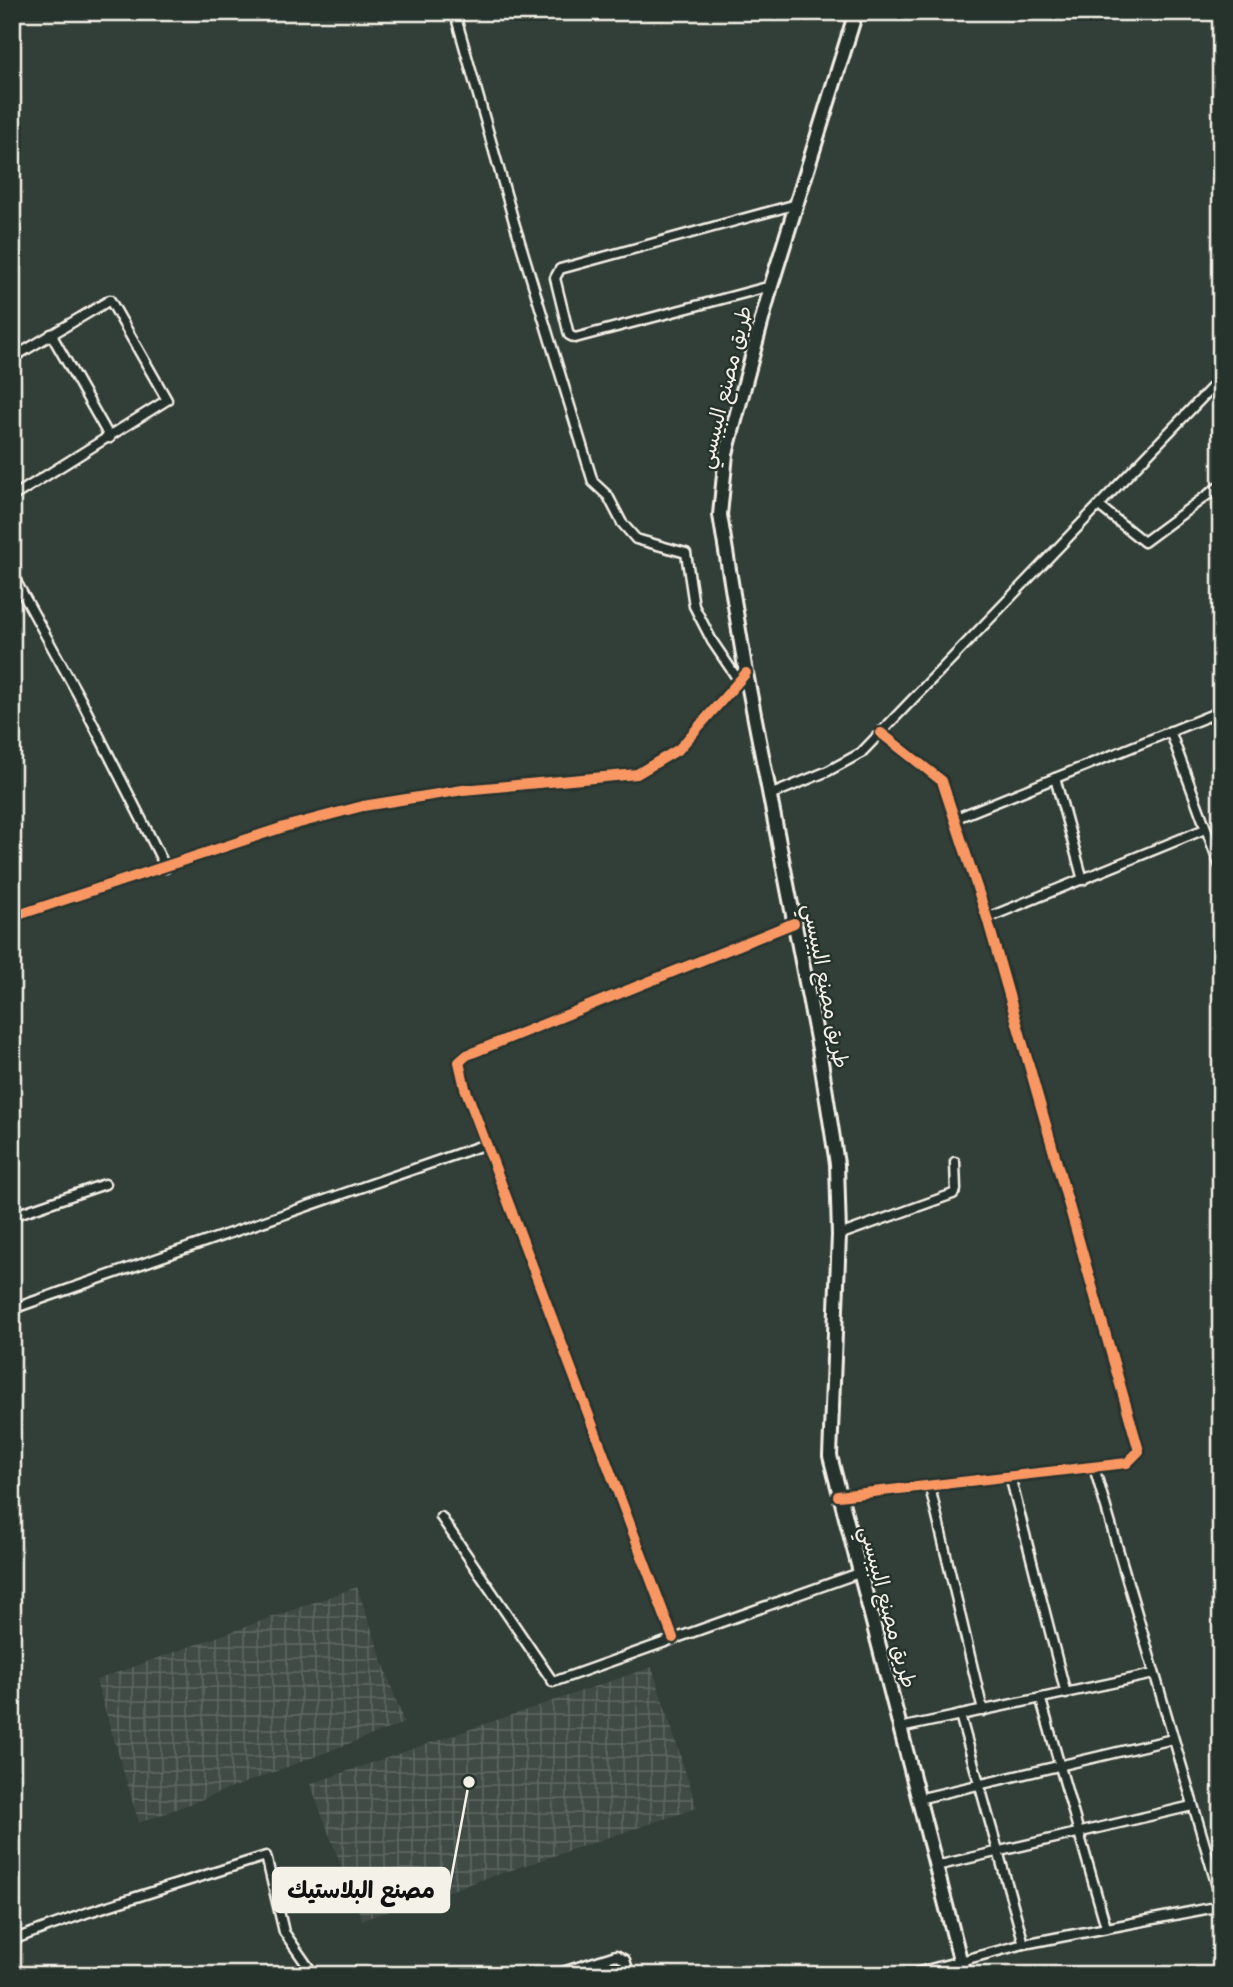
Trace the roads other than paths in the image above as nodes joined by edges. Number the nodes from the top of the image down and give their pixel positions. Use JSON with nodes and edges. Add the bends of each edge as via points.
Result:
{"nodes":[{"id":1,"x":856,"y":12,"type":"edge"},
{"id":2,"x":455,"y":14,"type":"edge"},
{"id":3,"x":797,"y":204,"type":"junction"},
{"id":4,"x":771,"y":286,"type":"junction"},
{"id":5,"x":51,"y":334,"type":"junction"},
{"id":6,"x":12,"y":358,"type":"edge"},
{"id":7,"x":1221,"y":378,"type":"edge"},
{"id":8,"x":110,"y":438,"type":"junction"},
{"id":9,"x":1221,"y":485,"type":"edge"},
{"id":10,"x":12,"y":497,"type":"edge"},
{"id":11,"x":1099,"y":506,"type":"junction"},
{"id":12,"x":12,"y":574,"type":"edge"},
{"id":13,"x":743,"y":677,"type":"junction"},
{"id":14,"x":1221,"y":712,"type":"edge"},
{"id":15,"x":1170,"y":731,"type":"junction"},
{"id":16,"x":881,"y":733,"type":"junction"},
{"id":17,"x":1055,"y":778,"type":"junction"},
{"id":18,"x":770,"y":795,"type":"junction"},
{"id":19,"x":954,"y":819,"type":"junction"},
{"id":20,"x":1205,"y":829,"type":"junction"},
{"id":21,"x":166,"y":868,"type":"junction"},
{"id":22,"x":1221,"y":869,"type":"edge"},
{"id":23,"x":1083,"y":880,"type":"junction"},
{"id":24,"x":12,"y":917,"type":"edge"},
{"id":25,"x":987,"y":918,"type":"junction"},
{"id":26,"x":794,"y":923,"type":"junction"},
{"id":27,"x":486,"y":1144,"type":"junction"},
{"id":28,"x":955,"y":1162,"type":"dead end"},
{"id":29,"x":105,"y":1184,"type":"dead end"},
{"id":30,"x":12,"y":1216,"type":"edge"},
{"id":31,"x":839,"y":1235,"type":"junction"},
{"id":32,"x":12,"y":1309,"type":"edge"},
{"id":33,"x":1094,"y":1467,"type":"junction"},
{"id":34,"x":1010,"y":1476,"type":"junction"},
{"id":35,"x":930,"y":1487,"type":"junction"},
{"id":36,"x":838,"y":1496,"type":"junction"},
{"id":37,"x":441,"y":1517,"type":"dead end"},
{"id":38,"x":859,"y":1573,"type":"junction"},
{"id":39,"x":673,"y":1638,"type":"junction"},
{"id":40,"x":1154,"y":1674,"type":"junction"},
{"id":41,"x":1066,"y":1694,"type":"junction"},
{"id":42,"x":1041,"y":1700,"type":"junction"},
{"id":43,"x":983,"y":1711,"type":"junction"},
{"id":44,"x":960,"y":1715,"type":"junction"},
{"id":45,"x":900,"y":1728,"type":"junction"},
{"id":46,"x":1173,"y":1739,"type":"junction"},
{"id":47,"x":1060,"y":1766,"type":"junction"},
{"id":48,"x":980,"y":1782,"type":"junction"},
{"id":49,"x":918,"y":1799,"type":"junction"},
{"id":50,"x":1192,"y":1806,"type":"junction"},
{"id":51,"x":1079,"y":1831,"type":"junction"},
{"id":52,"x":999,"y":1850,"type":"junction"},
{"id":53,"x":936,"y":1866,"type":"junction"},
{"id":54,"x":1221,"y":1900,"type":"edge"},
{"id":55,"x":1221,"y":1906,"type":"edge"},
{"id":56,"x":1106,"y":1927,"type":"junction"},
{"id":57,"x":12,"y":1940,"type":"edge"},
{"id":58,"x":1024,"y":1944,"type":"junction"},
{"id":59,"x":961,"y":1960,"type":"junction"},
{"id":60,"x":314,"y":1975,"type":"edge"},
{"id":61,"x":553,"y":1975,"type":"edge"},
{"id":62,"x":631,"y":1975,"type":"edge"},
{"id":63,"x":908,"y":1975,"type":"edge"},
{"id":64,"x":964,"y":1975,"type":"edge"}],
"edges":[{"from":1,"to":3,"type":"main road","name":"طريق مصنع البيبسي"},
{"from":2,"to":13,"type":"street","via":[[593,482],[608,496],[636,539],[686,553],[694,606],[712,641]]},
{"from":3,"to":4,"type":"main road","name":"طريق مصنع البيبسي"},
{"from":3,"to":4,"type":"street","via":[[607,254],[560,269],[555,278],[569,335],[575,338]]},
{"from":4,"to":13,"type":"main road","name":"طريق مصنع البيبسي","via":[[720,485]]},
{"from":5,"to":6,"type":"street"},
{"from":5,"to":8,"type":"street"},
{"from":5,"to":8,"type":"street","via":[[106,300],[115,304],[167,400]]},
{"from":7,"to":11,"type":"street"},
{"from":8,"to":10,"type":"street"},
{"from":9,"to":11,"type":"street","via":[[1144,542]]},
{"from":11,"to":16,"type":"street"},
{"from":12,"to":21,"type":"street"},
{"from":13,"to":18,"type":"main road","name":"طريق مصنع البيبسي"},
{"from":13,"to":21,"type":"street","via":[[679,749],[637,774],[371,804],[284,827]]},
{"from":14,"to":15,"type":"street"},
{"from":15,"to":17,"type":"street"},
{"from":15,"to":20,"type":"street"},
{"from":16,"to":18,"type":"street","via":[[861,753]]},
{"from":16,"to":19,"type":"street","via":[[942,780]]},
{"from":17,"to":19,"type":"street"},
{"from":17,"to":23,"type":"street"},
{"from":18,"to":26,"type":"main road","name":"طريق مصنع البيبسي"},
{"from":19,"to":25,"type":"street"},
{"from":20,"to":22,"type":"street"},
{"from":20,"to":23,"type":"street"},
{"from":21,"to":24,"type":"street"},
{"from":23,"to":25,"type":"street"},
{"from":25,"to":33,"type":"street","via":[[1139,1451],[1127,1463]]},
{"from":26,"to":27,"type":"street","via":[[467,1055],[459,1068]]},
{"from":26,"to":31,"type":"main road","name":"طريق مصنع البيبسي","via":[[834,1140]]},
{"from":27,"to":32,"type":"street"},
{"from":27,"to":39,"type":"street"},
{"from":28,"to":31,"type":"street","via":[[953,1194]]},
{"from":29,"to":30,"type":"street"},
{"from":31,"to":36,"type":"main road","name":"طريق مصنع البيبسي","via":[[829,1433]]},
{"from":33,"to":34,"type":"street"},
{"from":33,"to":40,"type":"street"},
{"from":34,"to":35,"type":"street"},
{"from":34,"to":41,"type":"street"},
{"from":35,"to":36,"type":"street"},
{"from":35,"to":43,"type":"street"},
{"from":36,"to":38,"type":"main road","name":"طريق مصنع البيبسي"},
{"from":37,"to":39,"type":"street","via":[[553,1682]]},
{"from":38,"to":39,"type":"street"},
{"from":38,"to":45,"type":"main road","name":"طريق مصنع البيبسي"},
{"from":40,"to":41,"type":"street"},
{"from":40,"to":46,"type":"street"},
{"from":41,"to":42,"type":"street"},
{"from":42,"to":43,"type":"street"},
{"from":42,"to":47,"type":"street"},
{"from":43,"to":44,"type":"street"},
{"from":44,"to":45,"type":"street"},
{"from":44,"to":48,"type":"street"},
{"from":45,"to":49,"type":"main road","name":"طريق مصنع البيبسي"},
{"from":46,"to":47,"type":"street"},
{"from":46,"to":50,"type":"street"},
{"from":47,"to":48,"type":"street"},
{"from":47,"to":51,"type":"street"},
{"from":48,"to":49,"type":"street"},
{"from":48,"to":52,"type":"street"},
{"from":49,"to":53,"type":"main road","name":"طريق مصنع البيبسي"},
{"from":50,"to":51,"type":"street"},
{"from":50,"to":54,"type":"street"},
{"from":51,"to":52,"type":"street"},
{"from":51,"to":56,"type":"street"},
{"from":52,"to":53,"type":"street"},
{"from":52,"to":58,"type":"street"},
{"from":53,"to":59,"type":"main road","name":"طريق مصنع البيبسي"},
{"from":55,"to":56,"type":"street"},
{"from":56,"to":58,"type":"street"},
{"from":57,"to":60,"type":"street","via":[[266,1856],[284,1932]]},
{"from":58,"to":59,"type":"street"},
{"from":59,"to":63,"type":"street"},
{"from":59,"to":64,"type":"main road","name":"طريق مصنع البيبسي"},
{"from":61,"to":62,"type":"street","via":[[617,1955],[625,1959]]}]}
